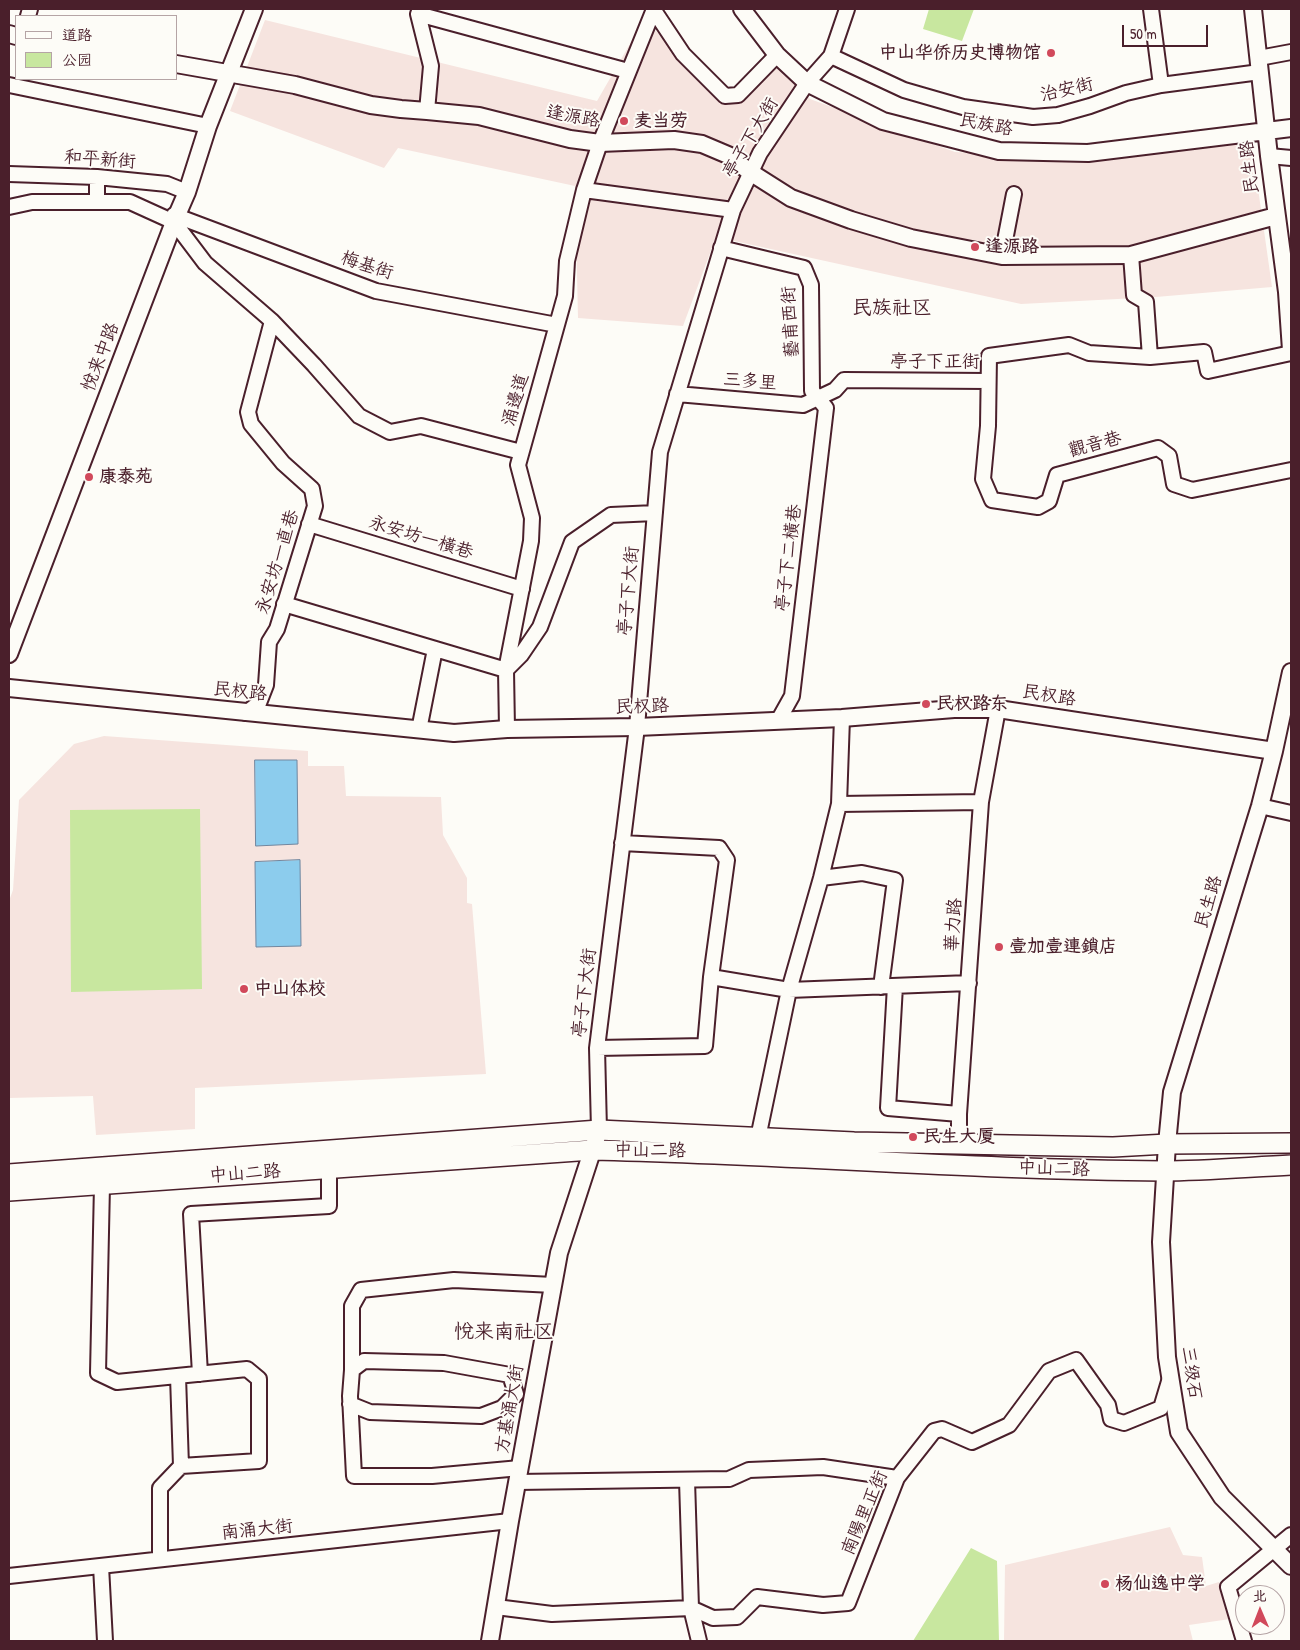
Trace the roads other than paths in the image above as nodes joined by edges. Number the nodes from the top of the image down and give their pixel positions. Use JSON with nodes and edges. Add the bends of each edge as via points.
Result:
{"nodes":[{"id":1,"x":254,"y":9,"type":"edge"},
{"id":2,"x":653,"y":9,"type":"edge"},
{"id":3,"x":742,"y":9,"type":"edge"},
{"id":4,"x":847,"y":9,"type":"edge"},
{"id":5,"x":1151,"y":9,"type":"edge"},
{"id":6,"x":1253,"y":9,"type":"edge"},
{"id":7,"x":419,"y":11,"type":"edge"},
{"id":8,"x":1291,"y":52,"type":"edge"},
{"id":9,"x":777,"y":55,"type":"junction"},
{"id":10,"x":831,"y":56,"type":"junction"},
{"id":11,"x":178,"y":64,"type":"edge"},
{"id":12,"x":1260,"y":65,"type":"junction"},
{"id":13,"x":628,"y":71,"type":"junction"},
{"id":14,"x":230,"y":74,"type":"junction"},
{"id":15,"x":807,"y":83,"type":"junction"},
{"id":16,"x":9,"y":85,"type":"edge"},
{"id":17,"x":1161,"y":85,"type":"junction"},
{"id":18,"x":428,"y":110,"type":"junction"},
{"id":19,"x":208,"y":126,"type":"junction"},
{"id":20,"x":1291,"y":128,"type":"edge"},
{"id":21,"x":1266,"y":131,"type":"junction"},
{"id":22,"x":600,"y":143,"type":"junction"},
{"id":23,"x":1269,"y":156,"type":"junction"},
{"id":24,"x":1291,"y":158,"type":"edge"},
{"id":25,"x":750,"y":172,"type":"junction"},
{"id":26,"x":9,"y":174,"type":"edge"},
{"id":27,"x":97,"y":177,"type":"junction"},
{"id":28,"x":584,"y":190,"type":"junction"},
{"id":29,"x":187,"y":192,"type":"junction"},
{"id":30,"x":1014,"y":194,"type":"dead end"},
{"id":31,"x":97,"y":202,"type":"junction"},
{"id":32,"x":9,"y":207,"type":"edge"},
{"id":33,"x":732,"y":210,"type":"junction"},
{"id":34,"x":1276,"y":216,"type":"junction"},
{"id":35,"x":175,"y":218,"type":"junction"},
{"id":36,"x":721,"y":248,"type":"junction"},
{"id":37,"x":1131,"y":255,"type":"junction"},
{"id":38,"x":1002,"y":256,"type":"junction"},
{"id":39,"x":272,"y":321,"type":"junction"},
{"id":40,"x":557,"y":325,"type":"junction"},
{"id":41,"x":1291,"y":351,"type":"edge"},
{"id":42,"x":1150,"y":357,"type":"junction"},
{"id":43,"x":988,"y":381,"type":"junction"},
{"id":44,"x":677,"y":394,"type":"junction"},
{"id":45,"x":818,"y":398,"type":"junction"},
{"id":46,"x":521,"y":452,"type":"junction"},
{"id":47,"x":1291,"y":470,"type":"edge"},
{"id":48,"x":654,"y":513,"type":"junction"},
{"id":49,"x":310,"y":524,"type":"junction"},
{"id":50,"x":522,"y":589,"type":"junction"},
{"id":51,"x":284,"y":604,"type":"junction"},
{"id":52,"x":436,"y":649,"type":"junction"},
{"id":53,"x":9,"y":654,"type":"edge"},
{"id":54,"x":506,"y":670,"type":"junction"},
{"id":55,"x":1291,"y":672,"type":"edge"},
{"id":56,"x":9,"y":688,"type":"edge"},
{"id":57,"x":998,"y":709,"type":"junction"},
{"id":58,"x":246,"y":713,"type":"junction"},
{"id":59,"x":842,"y":718,"type":"junction"},
{"id":60,"x":778,"y":721,"type":"junction"},
{"id":61,"x":637,"y":728,"type":"junction"},
{"id":62,"x":507,"y":729,"type":"junction"},
{"id":63,"x":419,"y":730,"type":"junction"},
{"id":64,"x":1274,"y":751,"type":"junction"},
{"id":65,"x":981,"y":802,"type":"junction"},
{"id":66,"x":840,"y":804,"type":"junction"},
{"id":67,"x":1260,"y":806,"type":"junction"},
{"id":68,"x":1291,"y":813,"type":"edge"},
{"id":69,"x":622,"y":843,"type":"junction"},
{"id":70,"x":821,"y":878,"type":"junction"},
{"id":71,"x":711,"y":977,"type":"junction"},
{"id":72,"x":968,"y":983,"type":"junction"},
{"id":73,"x":888,"y":986,"type":"junction"},
{"id":74,"x":789,"y":990,"type":"junction"},
{"id":75,"x":597,"y":1048,"type":"junction"},
{"id":76,"x":959,"y":1114,"type":"junction"},
{"id":77,"x":599,"y":1130,"type":"junction"},
{"id":78,"x":758,"y":1138,"type":"junction"},
{"id":79,"x":1291,"y":1143,"type":"edge"},
{"id":80,"x":959,"y":1144,"type":"junction"},
{"id":81,"x":1167,"y":1144,"type":"junction"},
{"id":82,"x":592,"y":1150,"type":"junction"},
{"id":83,"x":1291,"y":1165,"type":"edge"},
{"id":84,"x":328,"y":1169,"type":"junction"},
{"id":85,"x":1165,"y":1171,"type":"junction"},
{"id":86,"x":9,"y":1174,"type":"edge"},
{"id":87,"x":102,"y":1185,"type":"junction"},
{"id":88,"x":9,"y":1191,"type":"edge"},
{"id":89,"x":553,"y":1285,"type":"junction"},
{"id":90,"x":352,"y":1370,"type":"junction"},
{"id":91,"x":200,"y":1374,"type":"junction"},
{"id":92,"x":178,"y":1376,"type":"junction"},
{"id":93,"x":1170,"y":1378,"type":"junction"},
{"id":94,"x":516,"y":1394,"type":"junction"},
{"id":95,"x":533,"y":1395,"type":"junction"},
{"id":96,"x":350,"y":1404,"type":"junction"},
{"id":97,"x":181,"y":1466,"type":"junction"},
{"id":98,"x":519,"y":1475,"type":"junction"},
{"id":99,"x":896,"y":1478,"type":"junction"},
{"id":100,"x":687,"y":1480,"type":"junction"},
{"id":101,"x":510,"y":1521,"type":"junction"},
{"id":102,"x":1291,"y":1535,"type":"edge"},
{"id":103,"x":1274,"y":1549,"type":"junction"},
{"id":104,"x":160,"y":1559,"type":"junction"},
{"id":105,"x":101,"y":1566,"type":"junction"},
{"id":106,"x":1291,"y":1566,"type":"edge"},
{"id":107,"x":9,"y":1576,"type":"edge"},
{"id":108,"x":496,"y":1607,"type":"junction"},
{"id":109,"x":691,"y":1608,"type":"junction"},
{"id":110,"x":105,"y":1641,"type":"edge"},
{"id":111,"x":490,"y":1641,"type":"edge"},
{"id":112,"x":699,"y":1641,"type":"edge"},
{"id":113,"x":1244,"y":1641,"type":"edge"}],
"edges":[{"from":1,"to":14,"type":"street","name":"悦来中路"},
{"from":2,"to":9,"type":"street","via":[[683,54],[725,96],[738,95]]},
{"from":2,"to":13,"type":"street","name":"涌邊道"},
{"from":3,"to":9,"type":"street","name":"民族路"},
{"from":4,"to":10,"type":"street"},
{"from":5,"to":17,"type":"street"},
{"from":6,"to":12,"type":"street","name":"民生路"},
{"from":7,"to":13,"type":"street"},
{"from":7,"to":18,"type":"street","via":[[431,66]]},
{"from":8,"to":12,"type":"street","name":"治安街"},
{"from":9,"to":15,"type":"street","name":"民族路"},
{"from":10,"to":15,"type":"street","name":"亭子下大街"},
{"from":10,"to":17,"type":"street","name":"治安街","via":[[904,90],[963,106],[1033,117],[1058,115]]},
{"from":11,"to":14,"type":"street","name":"逢源路"},
{"from":12,"to":17,"type":"street","name":"治安街"},
{"from":12,"to":21,"type":"street","name":"民生路"},
{"from":13,"to":22,"type":"street","name":"涌邊道"},
{"from":14,"to":18,"type":"street","name":"逢源路","via":[[295,85],[371,105]]},
{"from":14,"to":19,"type":"street","name":"悦来中路"},
{"from":15,"to":21,"type":"street","name":"民族路","via":[[883,121],[999,151],[1088,154]]},
{"from":15,"to":25,"type":"street","name":"亭子下大街"},
{"from":16,"to":19,"type":"street"},
{"from":18,"to":22,"type":"street","name":"逢源路","via":[[479,116],[570,139]]},
{"from":19,"to":29,"type":"street","name":"悦来中路"},
{"from":20,"to":21,"type":"street","name":"民族路"},
{"from":21,"to":23,"type":"street","name":"民生路"},
{"from":22,"to":25,"type":"street","name":"逢源路","via":[[674,140],[702,144],[728,155]]},
{"from":22,"to":28,"type":"street","name":"涌邊道"},
{"from":23,"to":24,"type":"street"},
{"from":23,"to":34,"type":"street","name":"民生路"},
{"from":25,"to":33,"type":"street","name":"亭子下大街"},
{"from":25,"to":38,"type":"street","name":"逢源路","via":[[790,198],[851,220],[911,238]]},
{"from":26,"to":27,"type":"street","name":"和平新街"},
{"from":27,"to":29,"type":"street","name":"和平新街","via":[[167,184]]},
{"from":27,"to":31,"type":"street"},
{"from":28,"to":33,"type":"street"},
{"from":28,"to":40,"type":"street","name":"涌邊道","via":[[567,261],[565,296]]},
{"from":29,"to":35,"type":"street","name":"悦来中路"},
{"from":30,"to":38,"type":"street"},
{"from":31,"to":32,"type":"street","name":"梅基街","via":[[32,202]]},
{"from":31,"to":35,"type":"street","name":"梅基街","via":[[130,202]]},
{"from":33,"to":36,"type":"street","name":"亭子下大街"},
{"from":34,"to":37,"type":"street","name":"逢源路"},
{"from":34,"to":41,"type":"street","name":"民生路","via":[[1287,292]]},
{"from":35,"to":39,"type":"street","via":[[205,263]]},
{"from":35,"to":40,"type":"street","name":"梅基街","via":[[376,291]]},
{"from":35,"to":53,"type":"street","name":"悦来中路"},
{"from":36,"to":44,"type":"street","name":"亭子下大街"},
{"from":36,"to":45,"type":"street","name":"藝甫西街","via":[[804,268],[811,285],[812,391]]},
{"from":37,"to":38,"type":"street","name":"逢源路"},
{"from":37,"to":42,"type":"street","via":[[1134,295],[1146,302]]},
{"from":39,"to":46,"type":"street","via":[[359,416],[390,432],[421,426]]},
{"from":39,"to":49,"type":"street","name":"永安坊一直巷","via":[[248,412],[251,424],[284,463],[312,489],[315,506]]},
{"from":40,"to":46,"type":"street","name":"涌邊道"},
{"from":41,"to":42,"type":"street","name":"亭子下正街","via":[[1208,371],[1204,352]]},
{"from":42,"to":43,"type":"street","name":"亭子下正街","via":[[1089,353],[1069,345],[989,356]]},
{"from":43,"to":45,"type":"street","name":"亭子下正街","via":[[844,380],[836,390]]},
{"from":43,"to":47,"type":"street","name":"觀音巷","via":[[983,479],[992,500],[1038,507],[1049,501],[1057,475],[1158,448],[1170,456],[1174,484],[1192,490]]},
{"from":44,"to":45,"type":"street","name":"三多里","via":[[803,405]]},
{"from":44,"to":48,"type":"street","name":"亭子下大街","via":[[660,452]]},
{"from":45,"to":60,"type":"street","name":"亭子下二橫巷","via":[[826,408],[792,696]]},
{"from":46,"to":50,"type":"street","name":"涌邊道","via":[[518,465],[532,518]]},
{"from":48,"to":54,"type":"street","via":[[611,516],[572,542],[540,627]]},
{"from":48,"to":61,"type":"street","name":"亭子下大街"},
{"from":49,"to":50,"type":"street","name":"永安坊一橫巷"},
{"from":49,"to":51,"type":"street","name":"永安坊一直巷"},
{"from":50,"to":54,"type":"street","name":"涌邊道"},
{"from":51,"to":52,"type":"street"},
{"from":51,"to":58,"type":"street","name":"永安坊一直巷","via":[[269,642],[266,685],[259,703]]},
{"from":52,"to":54,"type":"street"},
{"from":52,"to":63,"type":"street"},
{"from":54,"to":62,"type":"street","name":"涌邊道"},
{"from":55,"to":64,"type":"street","name":"民生路"},
{"from":56,"to":58,"type":"street","name":"民权路"},
{"from":57,"to":59,"type":"street","name":"民权路","via":[[954,709]]},
{"from":57,"to":64,"type":"street","name":"民权路"},
{"from":57,"to":65,"type":"street","name":"華力路"},
{"from":58,"to":63,"type":"street","name":"民权路"},
{"from":59,"to":60,"type":"street","name":"民权路"},
{"from":59,"to":66,"type":"street"},
{"from":60,"to":61,"type":"street","name":"民权路"},
{"from":61,"to":62,"type":"street","name":"民权路"},
{"from":61,"to":69,"type":"street","name":"亭子下大街"},
{"from":62,"to":63,"type":"street","name":"民权路","via":[[454,733]]},
{"from":64,"to":67,"type":"street","name":"民生路"},
{"from":65,"to":66,"type":"street"},
{"from":65,"to":72,"type":"street","name":"華力路"},
{"from":66,"to":70,"type":"street"},
{"from":67,"to":68,"type":"street"},
{"from":67,"to":81,"type":"street","name":"民生路","via":[[1172,1092]]},
{"from":69,"to":71,"type":"street","via":[[719,848],[727,860]]},
{"from":69,"to":75,"type":"street","name":"亭子下大街"},
{"from":70,"to":73,"type":"street","via":[[862,873],[895,880]]},
{"from":70,"to":74,"type":"street"},
{"from":71,"to":74,"type":"street"},
{"from":71,"to":75,"type":"street","via":[[705,1046]]},
{"from":72,"to":73,"type":"street"},
{"from":72,"to":76,"type":"street","name":"華力路"},
{"from":73,"to":74,"type":"street"},
{"from":73,"to":76,"type":"street","via":[[888,1108]]},
{"from":74,"to":78,"type":"street"},
{"from":75,"to":77,"type":"street","name":"亭子下大街"},
{"from":76,"to":80,"type":"street","name":"華力路"},
{"from":77,"to":78,"type":"main road","name":"中山二路"},
{"from":77,"to":82,"type":"street","name":"方基涌大街"},
{"from":77,"to":86,"type":"main road","name":"中山二路"},
{"from":78,"to":80,"type":"main road","name":"中山二路"},
{"from":79,"to":81,"type":"main road","name":"中山二路"},
{"from":80,"to":81,"type":"main road","name":"中山二路","via":[[1113,1147]]},
{"from":81,"to":85,"type":"street","name":"三级石"},
{"from":82,"to":84,"type":"main road","name":"中山二路"},
{"from":82,"to":85,"type":"main road","name":"中山二路"},
{"from":82,"to":89,"type":"street","name":"方基涌大街","via":[[558,1253]]},
{"from":83,"to":85,"type":"main road","name":"中山二路"},
{"from":84,"to":87,"type":"main road","name":"中山二路"},
{"from":84,"to":91,"type":"street","via":[[329,1206],[191,1214]]},
{"from":85,"to":93,"type":"street","name":"三级石","via":[[1161,1242]]},
{"from":87,"to":88,"type":"main road","name":"中山二路"},
{"from":87,"to":92,"type":"street","via":[[98,1373],[117,1382]]},
{"from":89,"to":90,"type":"street","via":[[454,1280],[361,1290],[352,1306]]},
{"from":89,"to":95,"type":"street","name":"方基涌大街"},
{"from":90,"to":94,"type":"street","via":[[364,1361],[444,1363],[510,1375]]},
{"from":90,"to":96,"type":"street"},
{"from":91,"to":92,"type":"street"},
{"from":91,"to":97,"type":"street","via":[[247,1369],[259,1379],[259,1461]]},
{"from":92,"to":97,"type":"street"},
{"from":93,"to":99,"type":"street","name":"南陽里正街","via":[[1161,1408],[1124,1423],[1111,1419],[1108,1405],[1076,1360],[1049,1371],[1009,1425],[972,1442],[942,1429],[934,1432]]},
{"from":93,"to":103,"type":"street","name":"三级石","via":[[1179,1432],[1222,1497]]},
{"from":94,"to":95,"type":"street"},
{"from":94,"to":96,"type":"street","via":[[502,1408],[481,1416],[370,1412]]},
{"from":95,"to":98,"type":"street","name":"方基涌大街"},
{"from":96,"to":98,"type":"street","via":[[354,1476]]},
{"from":97,"to":104,"type":"street","via":[[160,1488]]},
{"from":98,"to":100,"type":"street"},
{"from":98,"to":101,"type":"street","name":"方基涌大街"},
{"from":99,"to":100,"type":"street","via":[[823,1467],[749,1470],[729,1479]]},
{"from":99,"to":109,"type":"street","name":"南陽里正街","via":[[848,1603],[823,1605],[757,1597],[737,1617],[714,1618]]},
{"from":100,"to":109,"type":"street"},
{"from":101,"to":104,"type":"street","name":"南涌大街"},
{"from":101,"to":108,"type":"street","name":"方基涌大街"},
{"from":102,"to":103,"type":"street"},
{"from":103,"to":106,"type":"street","name":"三级石"},
{"from":103,"to":113,"type":"street","via":[[1228,1587]]},
{"from":104,"to":105,"type":"street","name":"南涌大街"},
{"from":105,"to":107,"type":"street","name":"南涌大街"},
{"from":105,"to":110,"type":"street"},
{"from":108,"to":109,"type":"street","name":"南陽里正街","via":[[552,1614]]},
{"from":108,"to":111,"type":"street","name":"方基涌大街"},
{"from":109,"to":112,"type":"street"}]}
